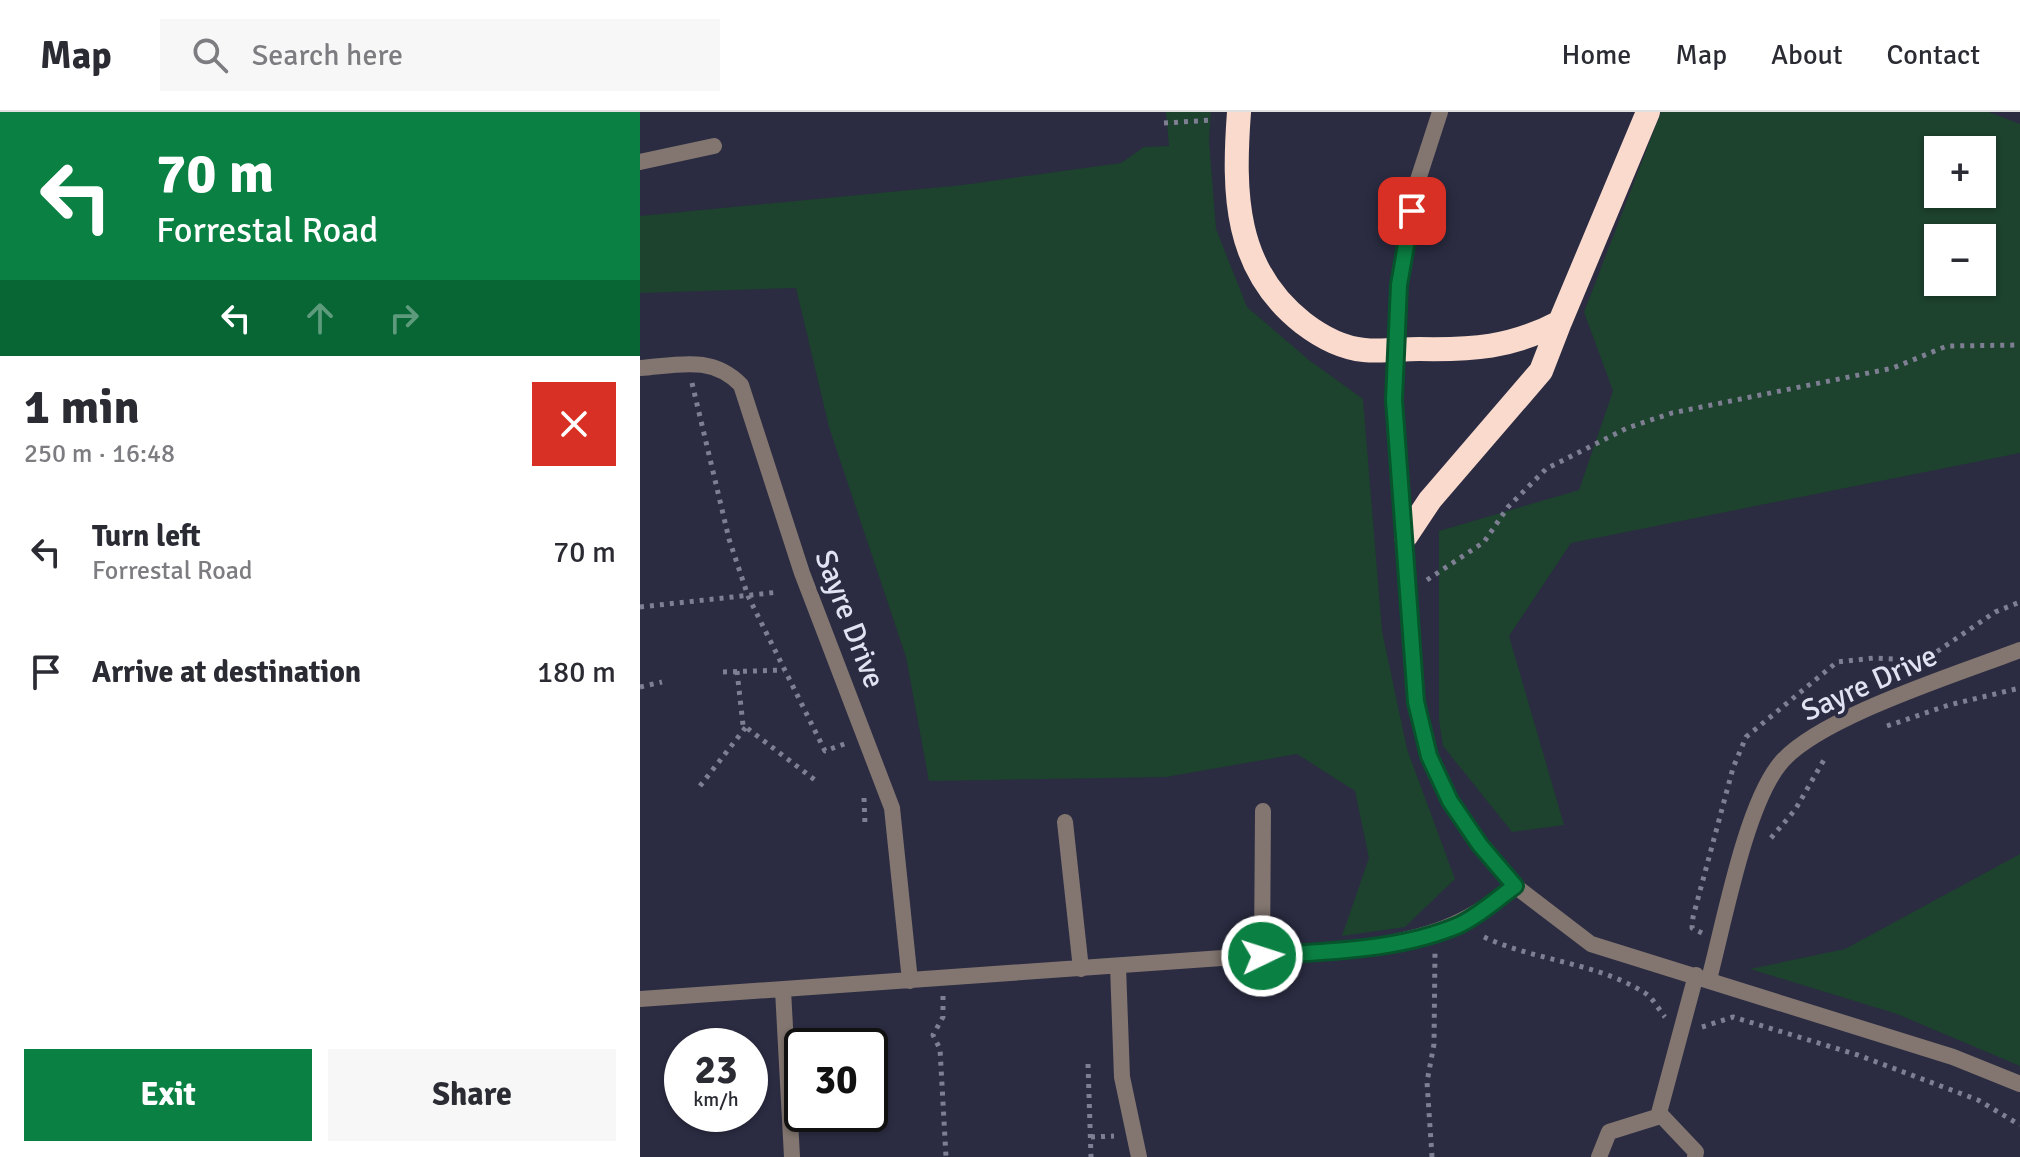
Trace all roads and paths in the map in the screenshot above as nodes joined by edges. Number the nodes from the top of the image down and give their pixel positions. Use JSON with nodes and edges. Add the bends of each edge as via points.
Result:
{"nodes":[{"id":1,"x":1440,"y":112,"type":"edge"},
{"id":2,"x":1648,"y":112,"type":"edge"},
{"id":3,"x":1239,"y":117,"type":"edge"},
{"id":4,"x":1164,"y":123,"type":"dead end"},
{"id":5,"x":714,"y":146,"type":"dead end"},
{"id":6,"x":640,"y":162,"type":"edge"},
{"id":7,"x":1560,"y":322,"type":"junction"},
{"id":8,"x":2020,"y":345,"type":"edge"},
{"id":9,"x":1396,"y":349,"type":"junction"},
{"id":10,"x":640,"y":368,"type":"edge"},
{"id":11,"x":679,"y":384,"type":"dead end"},
{"id":12,"x":1406,"y":536,"type":"junction"},
{"id":13,"x":1426,"y":581,"type":"dead end"},
{"id":14,"x":779,"y":592,"type":"dead end"},
{"id":15,"x":748,"y":596,"type":"junction"},
{"id":16,"x":640,"y":607,"type":"edge"},
{"id":17,"x":2020,"y":650,"type":"edge"},
{"id":18,"x":784,"y":670,"type":"junction"},
{"id":19,"x":737,"y":671,"type":"junction"},
{"id":20,"x":723,"y":672,"type":"dead end"},
{"id":21,"x":662,"y":682,"type":"dead end"},
{"id":22,"x":640,"y":687,"type":"edge"},
{"id":23,"x":2020,"y":688,"type":"edge"},
{"id":24,"x":746,"y":727,"type":"junction"},
{"id":25,"x":1879,"y":730,"type":"dead end"},
{"id":26,"x":851,"y":754,"type":"dead end"},
{"id":27,"x":1830,"y":754,"type":"dead end"},
{"id":28,"x":815,"y":780,"type":"dead end"},
{"id":29,"x":700,"y":786,"type":"dead end"},
{"id":30,"x":864,"y":790,"type":"dead end"},
{"id":31,"x":1263,"y":811,"type":"dead end"},
{"id":32,"x":1065,"y":822,"type":"dead end"},
{"id":33,"x":865,"y":825,"type":"dead end"},
{"id":34,"x":1769,"y":841,"type":"dead end"},
{"id":35,"x":1515,"y":886,"type":"junction"},
{"id":36,"x":1436,"y":933,"type":"junction"},
{"id":37,"x":1484,"y":937,"type":"dead end"},
{"id":38,"x":1262,"y":956,"type":"junction"},
{"id":39,"x":1118,"y":966,"type":"junction"},
{"id":40,"x":1081,"y":969,"type":"junction"},
{"id":41,"x":1702,"y":977,"type":"junction"},
{"id":42,"x":943,"y":979,"type":"junction"},
{"id":43,"x":910,"y":981,"type":"junction"},
{"id":44,"x":783,"y":990,"type":"junction"},
{"id":45,"x":640,"y":999,"type":"edge"},
{"id":46,"x":1680,"y":1034,"type":"junction"},
{"id":47,"x":1088,"y":1064,"type":"dead end"},
{"id":48,"x":2020,"y":1084,"type":"edge"},
{"id":49,"x":1659,"y":1113,"type":"junction"},
{"id":50,"x":2020,"y":1125,"type":"edge"},
{"id":51,"x":792,"y":1157,"type":"edge"},
{"id":52,"x":946,"y":1157,"type":"edge"},
{"id":53,"x":1091,"y":1157,"type":"edge"},
{"id":54,"x":1139,"y":1157,"type":"edge"},
{"id":55,"x":1432,"y":1157,"type":"edge"},
{"id":56,"x":1599,"y":1157,"type":"edge"},
{"id":57,"x":1695,"y":1157,"type":"edge"}],
"edges":[{"from":1,"to":9,"type":"street","via":[[1416,186],[1399,285]]},
{"from":2,"to":7,"type":"highway"},
{"from":3,"to":4,"type":"path"},
{"from":3,"to":9,"type":"highway","via":[[1238,195],[1244,241],[1266,285],[1285,308],[1337,343],[1364,350]]},
{"from":5,"to":6,"type":"street"},
{"from":7,"to":9,"type":"highway","via":[[1479,350]]},
{"from":7,"to":12,"type":"highway","via":[[1541,371],[1430,500]]},
{"from":8,"to":13,"type":"path","via":[[1947,346],[1893,368],[1672,413],[1627,428],[1546,469],[1508,507],[1484,542]]},
{"from":9,"to":12,"type":"street","via":[[1394,400]]},
{"from":10,"to":43,"type":"street","name":"Sayre Drive","via":[[706,364],[728,371],[741,385],[802,573],[892,808]]},
{"from":11,"to":15,"type":"path","via":[[692,383]]},
{"from":12,"to":35,"type":"street","via":[[1416,702],[1429,756],[1458,812]]},
{"from":14,"to":15,"type":"path"},
{"from":15,"to":16,"type":"path"},
{"from":15,"to":18,"type":"path"},
{"from":17,"to":41,"type":"street","name":"Sayre Drive","via":[[1882,704],[1796,747],[1778,766],[1756,806]]},
{"from":18,"to":19,"type":"path"},
{"from":18,"to":26,"type":"path","via":[[825,751],[846,742]]},
{"from":19,"to":20,"type":"path"},
{"from":19,"to":24,"type":"path"},
{"from":21,"to":22,"type":"path"},
{"from":23,"to":25,"type":"path"},
{"from":24,"to":28,"type":"path"},
{"from":24,"to":29,"type":"path"},
{"from":27,"to":34,"type":"path","via":[[1819,762],[1795,810]]},
{"from":30,"to":33,"type":"path"},
{"from":31,"to":38,"type":"street"},
{"from":32,"to":40,"type":"street"},
{"from":35,"to":36,"type":"street","via":[[1477,915]]},
{"from":35,"to":41,"type":"street","via":[[1591,944]]},
{"from":36,"to":38,"type":"street","via":[[1364,948]]},
{"from":36,"to":55,"type":"path","via":[[1434,1044],[1427,1082]]},
{"from":37,"to":46,"type":"path","via":[[1599,972],[1648,994]]},
{"from":38,"to":39,"type":"street"},
{"from":39,"to":40,"type":"street"},
{"from":39,"to":54,"type":"street","via":[[1122,1077]]},
{"from":40,"to":42,"type":"street"},
{"from":41,"to":46,"type":"street","name":"Sayre Drive"},
{"from":41,"to":48,"type":"street","via":[[1953,1057]]},
{"from":42,"to":43,"type":"street"},
{"from":42,"to":52,"type":"path","via":[[943,1017],[933,1035],[940,1049]]},
{"from":43,"to":44,"type":"street"},
{"from":44,"to":45,"type":"street"},
{"from":44,"to":51,"type":"street"},
{"from":46,"to":49,"type":"street","name":"Sayre Drive"},
{"from":46,"to":50,"type":"path","via":[[1733,1017],[1858,1055],[1978,1100]]},
{"from":47,"to":53,"type":"path"},
{"from":49,"to":56,"type":"street","via":[[1609,1132]]},
{"from":49,"to":57,"type":"street"}]}
